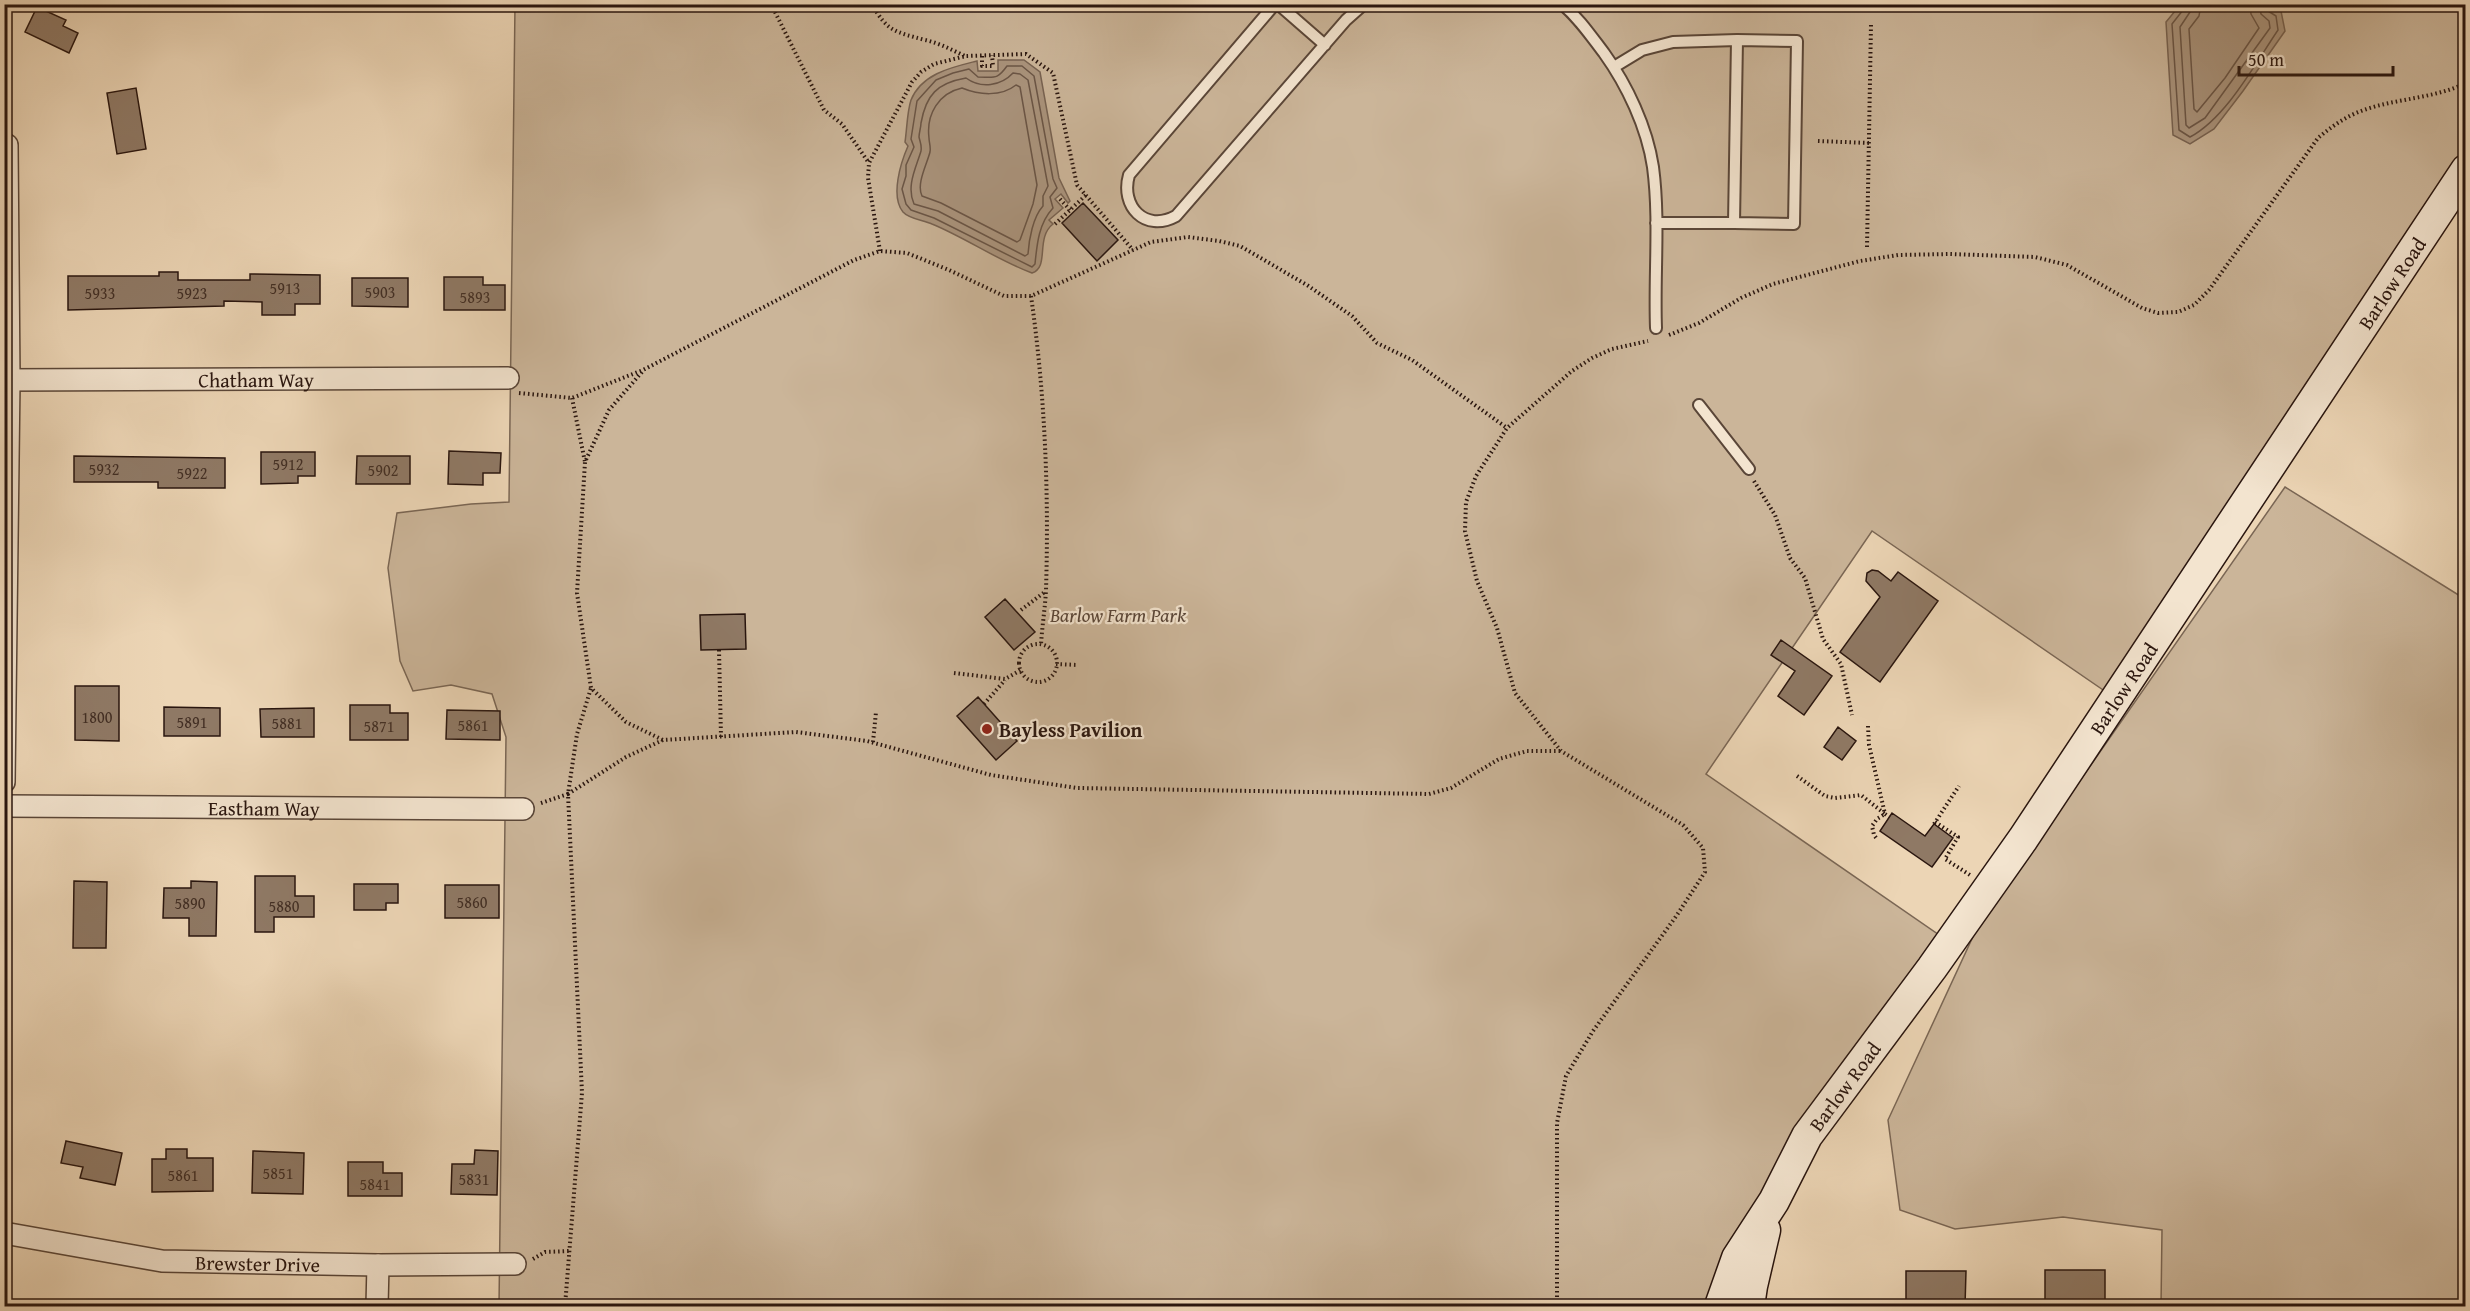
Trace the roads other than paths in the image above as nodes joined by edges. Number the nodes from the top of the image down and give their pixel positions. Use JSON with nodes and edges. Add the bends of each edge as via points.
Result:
{"nodes":[{"id":1,"x":1276,"y":4,"type":"edge"},
{"id":2,"x":1364,"y":4,"type":"edge"},
{"id":3,"x":1562,"y":4,"type":"edge"},
{"id":4,"x":1737,"y":40,"type":"junction"},
{"id":5,"x":1325,"y":45,"type":"junction"},
{"id":6,"x":1614,"y":67,"type":"junction"},
{"id":7,"x":7,"y":145,"type":"dead end"},
{"id":8,"x":2466,"y":170,"type":"edge"},
{"id":9,"x":1656,"y":223,"type":"junction"},
{"id":10,"x":1734,"y":223,"type":"junction"},
{"id":11,"x":1656,"y":327,"type":"dead end"},
{"id":12,"x":508,"y":378,"type":"road end"},
{"id":13,"x":7,"y":380,"type":"edge"},
{"id":14,"x":1699,"y":405,"type":"dead end"},
{"id":15,"x":1749,"y":469,"type":"road end"},
{"id":16,"x":4,"y":782,"type":"edge"},
{"id":17,"x":4,"y":807,"type":"edge"},
{"id":18,"x":523,"y":809,"type":"road end"},
{"id":19,"x":1774,"y":1201,"type":"junction"},
{"id":20,"x":4,"y":1233,"type":"edge"},
{"id":21,"x":515,"y":1264,"type":"road end"},
{"id":22,"x":378,"y":1265,"type":"junction"},
{"id":23,"x":377,"y":1306,"type":"edge"},
{"id":24,"x":1720,"y":1306,"type":"edge"},
{"id":25,"x":1749,"y":1306,"type":"edge"}],
"edges":[{"from":1,"to":5,"type":"lane"},
{"from":1,"to":5,"type":"lane","via":[[1128,175],[1125,188],[1134,211],[1155,221],[1176,216]]},
{"from":2,"to":5,"type":"lane"},
{"from":3,"to":6,"type":"lane"},
{"from":4,"to":6,"type":"lane","via":[[1673,42],[1642,50]]},
{"from":4,"to":10,"type":"lane"},
{"from":4,"to":10,"type":"lane","via":[[1797,41],[1797,52],[1794,224]]},
{"from":6,"to":9,"type":"lane","via":[[1638,116],[1650,155]]},
{"from":7,"to":13,"type":"street"},
{"from":8,"to":19,"type":"street","name":"Barlow Road","via":[[1989,887],[1807,1136]]},
{"from":9,"to":10,"type":"lane"},
{"from":9,"to":11,"type":"lane"},
{"from":12,"to":13,"type":"street","name":"Chatham Way"},
{"from":13,"to":16,"type":"street"},
{"from":14,"to":15,"type":"lane"},
{"from":17,"to":18,"type":"street","name":"Eastham Way"},
{"from":19,"to":24,"type":"street","name":"Barlow Road","via":[[1737,1258]]},
{"from":19,"to":25,"type":"street","name":"Barlow Road"},
{"from":20,"to":22,"type":"street","name":"Brewster Drive","via":[[162,1261]]},
{"from":21,"to":22,"type":"street","name":"Brewster Drive"},
{"from":22,"to":23,"type":"street"}]}
